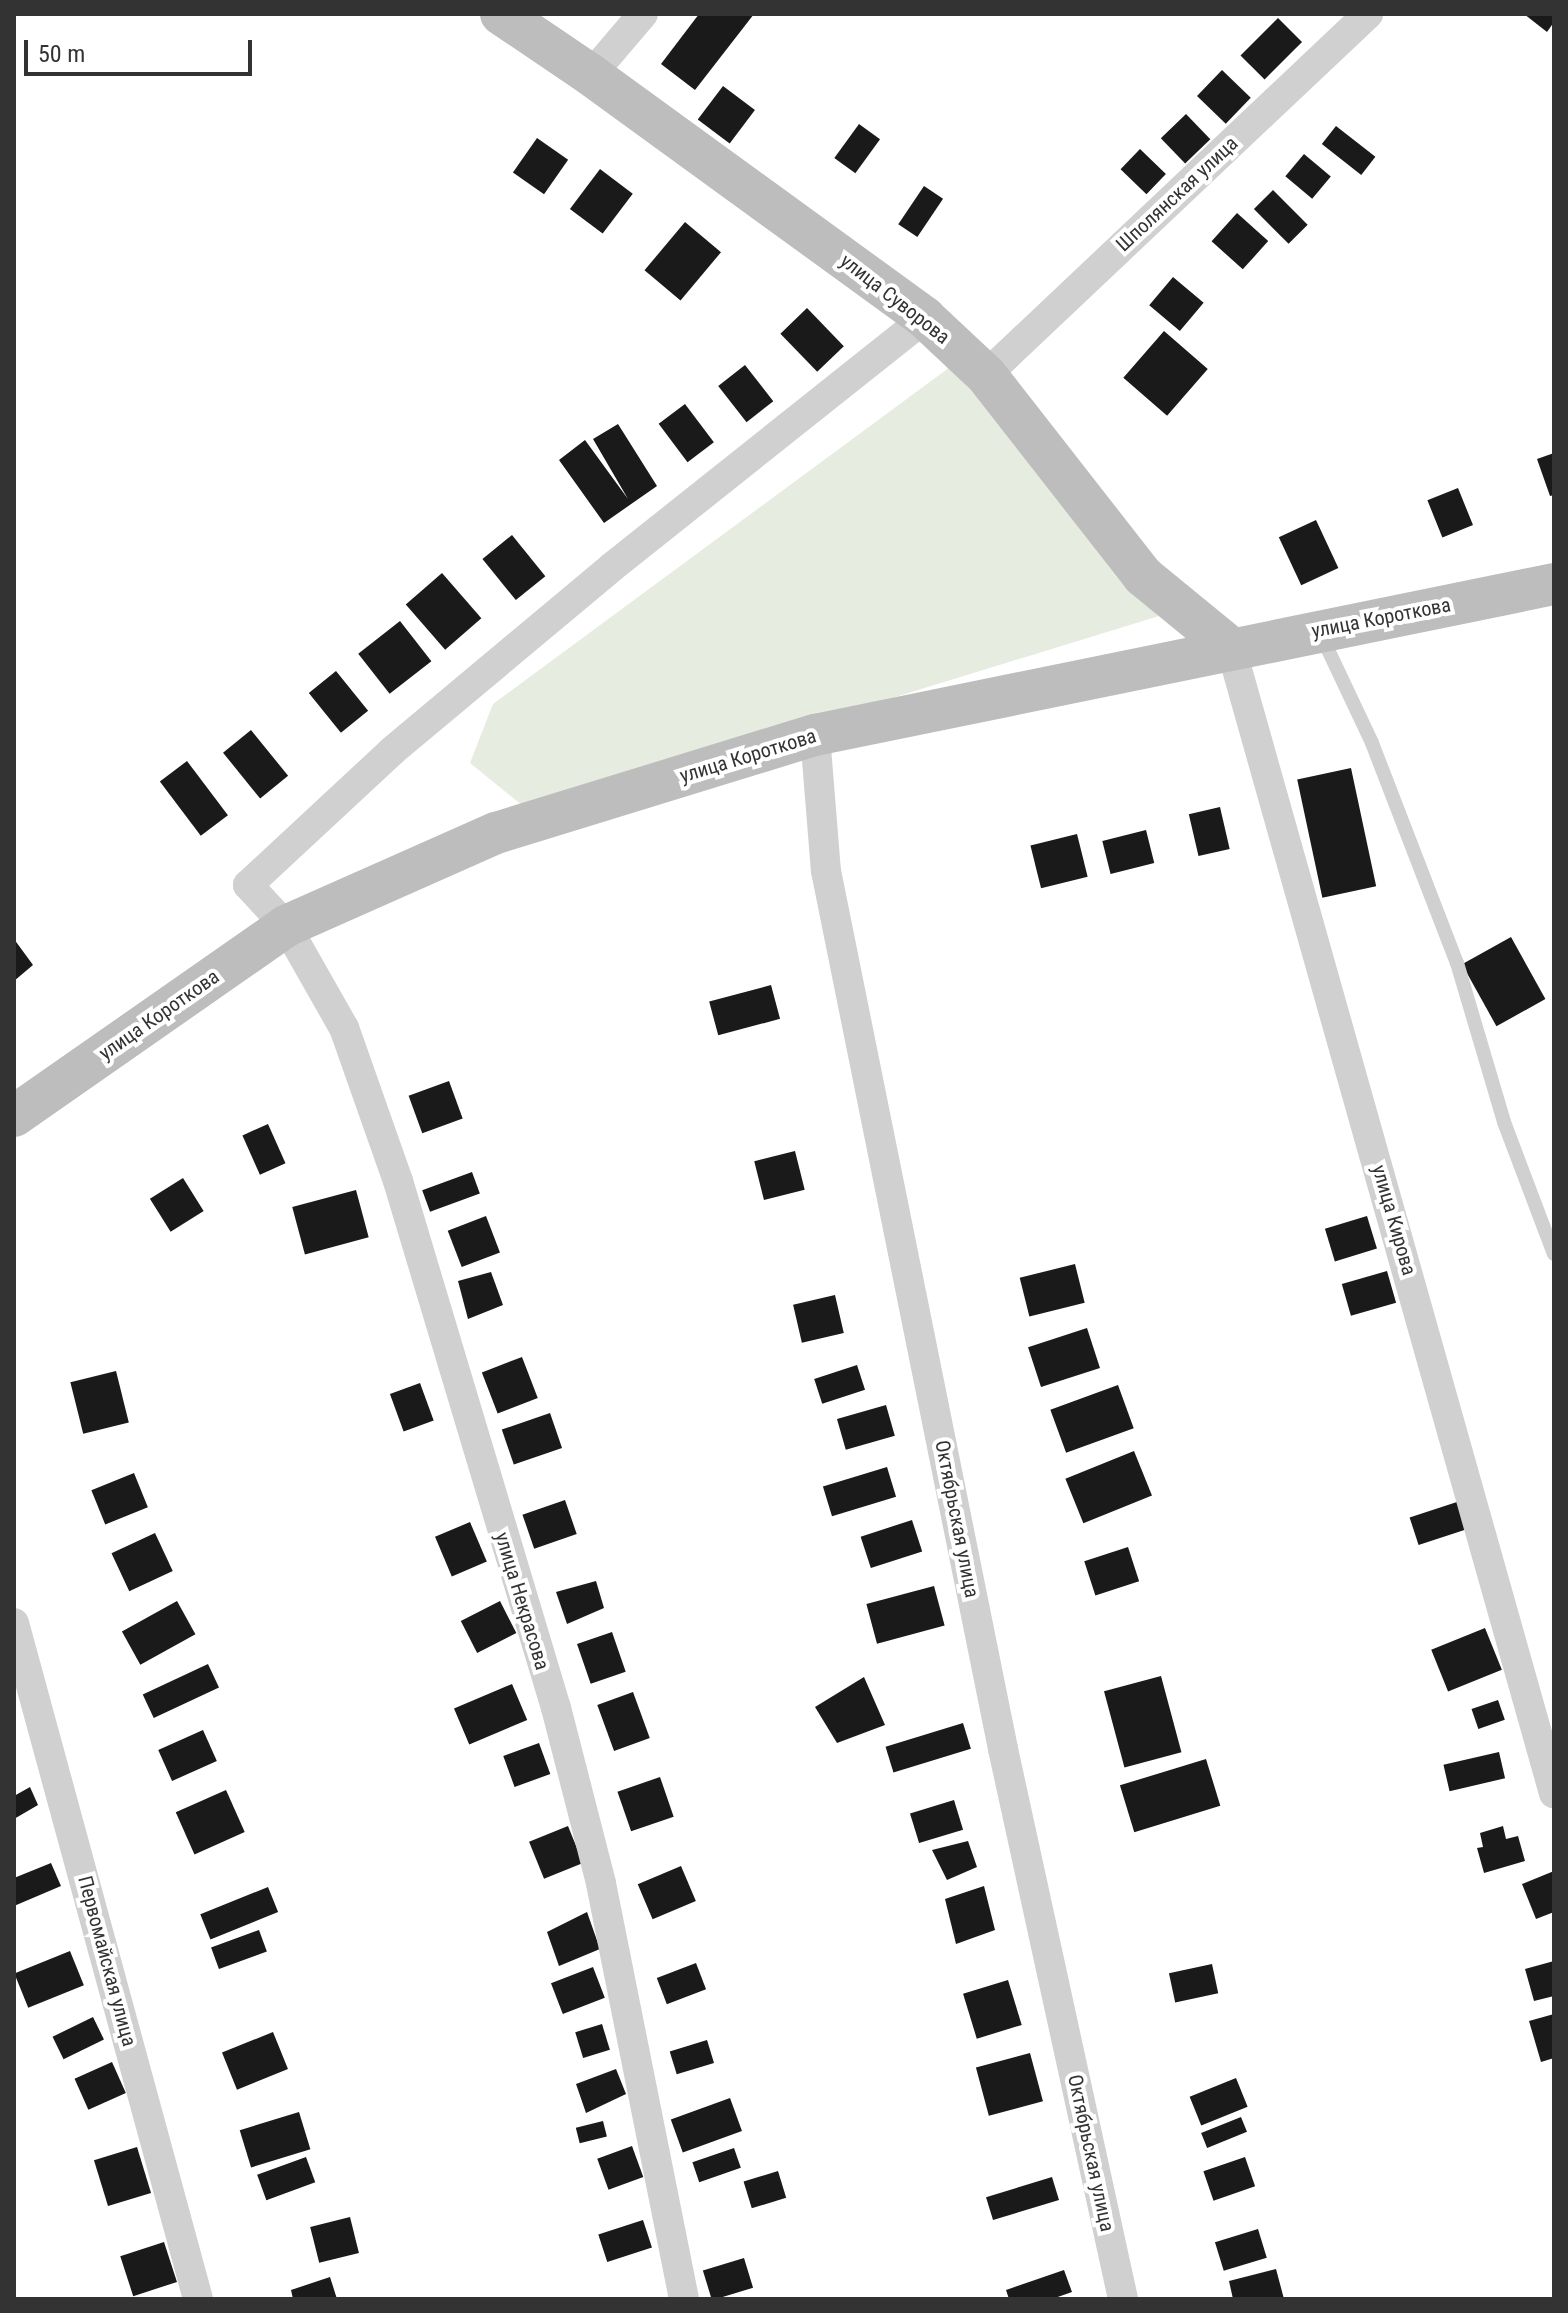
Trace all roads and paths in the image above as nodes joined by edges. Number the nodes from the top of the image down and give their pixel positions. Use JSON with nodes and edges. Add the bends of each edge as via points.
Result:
{"nodes":[{"id":1,"x":501,"y":14,"type":"edge"},
{"id":2,"x":643,"y":14,"type":"edge"},
{"id":3,"x":1368,"y":14,"type":"edge"},
{"id":4,"x":591,"y":75,"type":"junction"},
{"id":5,"x":925,"y":318,"type":"junction"},
{"id":6,"x":986,"y":375,"type":"junction"},
{"id":7,"x":1554,"y":584,"type":"edge"},
{"id":8,"x":1319,"y":631,"type":"junction"},
{"id":9,"x":1231,"y":648,"type":"junction"},
{"id":10,"x":815,"y":735,"type":"junction"},
{"id":11,"x":286,"y":926,"type":"junction"},
{"id":12,"x":14,"y":1116,"type":"edge"},
{"id":13,"x":1554,"y":1254,"type":"edge"},
{"id":14,"x":14,"y":1623,"type":"edge"},
{"id":15,"x":1554,"y":1793,"type":"edge"},
{"id":16,"x":198,"y":2299,"type":"edge"},
{"id":17,"x":684,"y":2299,"type":"edge"},
{"id":18,"x":1123,"y":2299,"type":"edge"}],
"edges":[{"from":1,"to":4,"type":"street","name":"улица Суворова"},
{"from":2,"to":4,"type":"street"},
{"from":3,"to":6,"type":"street","name":"Шполянская улица"},
{"from":4,"to":5,"type":"street","name":"улица Суворова"},
{"from":5,"to":6,"type":"street","name":"улица Суворова"},
{"from":5,"to":11,"type":"street","name":"улица Некрасова","via":[[612,567],[392,751],[248,885]]},
{"from":6,"to":9,"type":"street","name":"улица Суворова","via":[[1143,576]]},
{"from":7,"to":8,"type":"street","name":"улица Короткова"},
{"from":8,"to":9,"type":"street","name":"улица Короткова"},
{"from":8,"to":13,"type":"lane","via":[[1372,743],[1457,963],[1504,1122]]},
{"from":9,"to":10,"type":"street","name":"улица Короткова"},
{"from":9,"to":15,"type":"street","name":"улица Кирова"},
{"from":10,"to":11,"type":"street","name":"улица Короткова","via":[[496,833]]},
{"from":10,"to":18,"type":"street","name":"Октябрьская улица","via":[[826,871],[1003,1749]]},
{"from":11,"to":12,"type":"street","name":"улица Короткова"},
{"from":11,"to":17,"type":"street","name":"улица Некрасова","via":[[344,1028],[398,1181],[556,1708],[601,1883]]},
{"from":14,"to":16,"type":"street","name":"Первомайская улица"}]}
